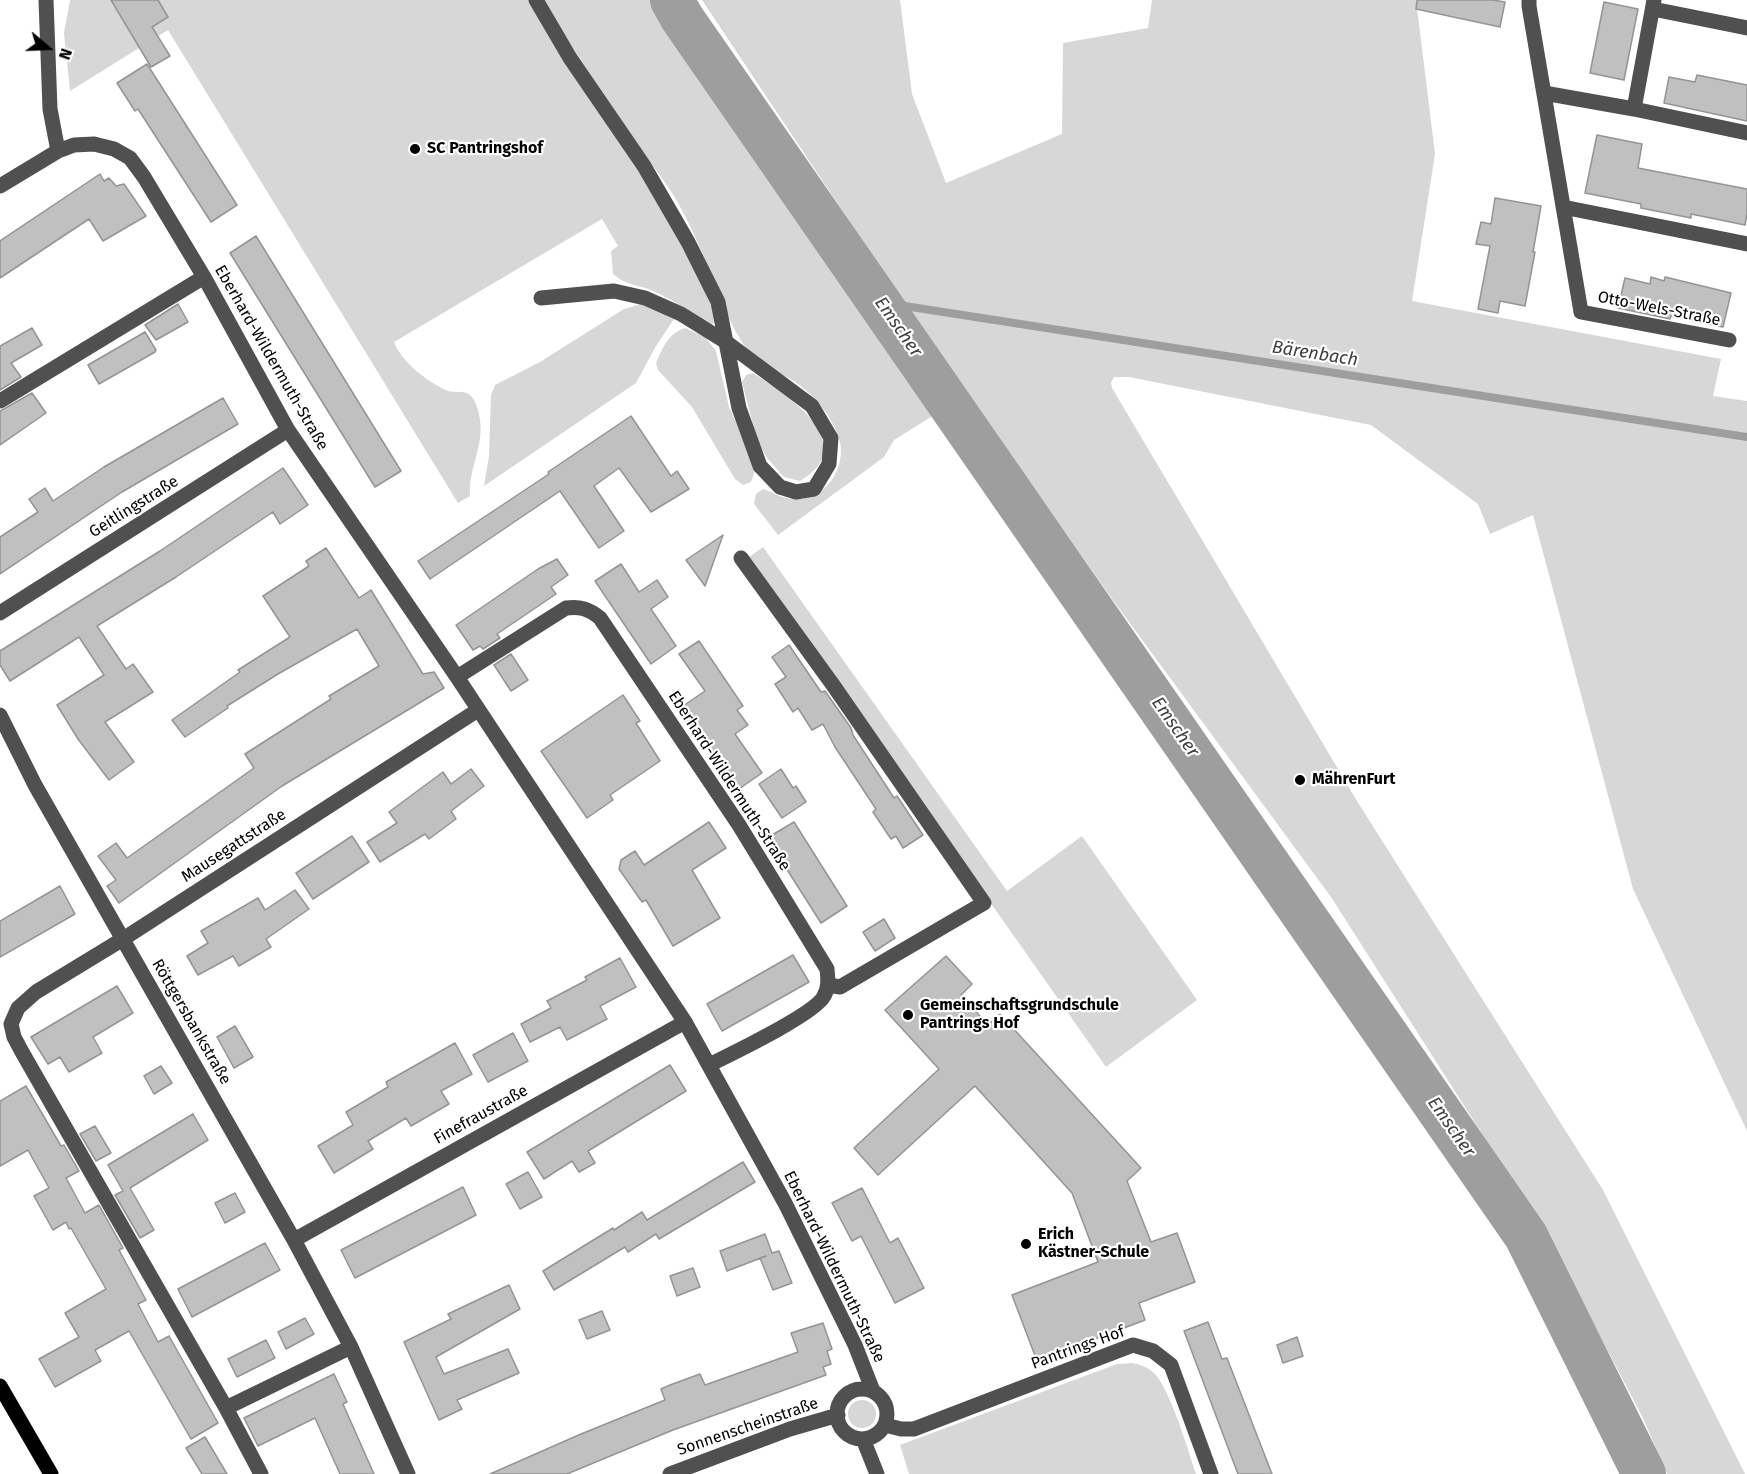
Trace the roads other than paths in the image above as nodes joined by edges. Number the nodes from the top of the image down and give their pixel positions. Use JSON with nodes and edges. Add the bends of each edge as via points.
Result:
{"nodes":[{"id":1,"x":46,"y":0,"type":"edge"},
{"id":2,"x":536,"y":0,"type":"edge"},
{"id":3,"x":1530,"y":0,"type":"edge"},
{"id":4,"x":1653,"y":5,"type":"edge"},
{"id":5,"x":1747,"y":28,"type":"edge"},
{"id":6,"x":1544,"y":93,"type":"junction"},
{"id":7,"x":1634,"y":109,"type":"junction"},
{"id":8,"x":1747,"y":133,"type":"edge"},
{"id":9,"x":58,"y":151,"type":"junction"},
{"id":10,"x":0,"y":186,"type":"edge"},
{"id":11,"x":1563,"y":207,"type":"junction"},
{"id":12,"x":1746,"y":244,"type":"edge"},
{"id":13,"x":204,"y":277,"type":"junction"},
{"id":14,"x":541,"y":298,"type":"dead end"},
{"id":15,"x":1729,"y":340,"type":"dead end"},
{"id":16,"x":726,"y":342,"type":"junction"},
{"id":17,"x":0,"y":401,"type":"edge"},
{"id":18,"x":288,"y":430,"type":"junction"},
{"id":19,"x":741,"y":558,"type":"dead end"},
{"id":20,"x":0,"y":613,"type":"edge"},
{"id":21,"x":457,"y":677,"type":"junction"},
{"id":22,"x":478,"y":710,"type":"junction"},
{"id":23,"x":0,"y":715,"type":"edge"},
{"id":24,"x":123,"y":939,"type":"junction"},
{"id":25,"x":829,"y":985,"type":"junction"},
{"id":26,"x":685,"y":1022,"type":"junction"},
{"id":27,"x":709,"y":1065,"type":"junction"},
{"id":28,"x":294,"y":1240,"type":"junction"},
{"id":29,"x":351,"y":1347,"type":"junction"},
{"id":30,"x":0,"y":1386,"type":"edge"},
{"id":31,"x":873,"y":1391,"type":"junction"},
{"id":32,"x":226,"y":1408,"type":"junction"},
{"id":33,"x":838,"y":1415,"type":"junction"},
{"id":34,"x":885,"y":1425,"type":"junction"},
{"id":35,"x":863,"y":1439,"type":"junction"},
{"id":36,"x":51,"y":1474,"type":"edge"},
{"id":37,"x":261,"y":1474,"type":"edge"},
{"id":38,"x":408,"y":1474,"type":"edge"},
{"id":39,"x":670,"y":1474,"type":"edge"},
{"id":40,"x":877,"y":1474,"type":"edge"},
{"id":41,"x":1211,"y":1474,"type":"edge"}],
"edges":[{"from":1,"to":9,"type":"street","via":[[50,109]]},
{"from":2,"to":16,"type":"street","via":[[570,58],[644,166],[688,242],[718,302]]},
{"from":3,"to":6,"type":"street","name":"Otto-Wels-Straße"},
{"from":4,"to":5,"type":"street"},
{"from":4,"to":7,"type":"street"},
{"from":6,"to":7,"type":"street"},
{"from":6,"to":11,"type":"street","name":"Otto-Wels-Straße"},
{"from":7,"to":8,"type":"street"},
{"from":9,"to":10,"type":"street"},
{"from":9,"to":13,"type":"street","name":"Eberhard-Wildermuth-Straße","via":[[94,144],[130,158]]},
{"from":11,"to":12,"type":"street"},
{"from":11,"to":15,"type":"street","name":"Otto-Wels-Straße","via":[[1581,312]]},
{"from":13,"to":17,"type":"street"},
{"from":13,"to":18,"type":"street","name":"Eberhard-Wildermuth-Straße"},
{"from":14,"to":16,"type":"street","via":[[614,291],[645,298],[681,314]]},
{"from":16,"to":16,"type":"street","via":[[739,408],[760,466],[780,487],[795,492],[814,489],[829,464],[831,438],[812,406]]},
{"from":18,"to":20,"type":"street","name":"Geitlingstraße"},
{"from":18,"to":21,"type":"street","name":"Eberhard-Wildermuth-Straße"},
{"from":19,"to":25,"type":"street","via":[[984,903],[840,987]]},
{"from":21,"to":22,"type":"street","name":"Eberhard-Wildermuth-Straße"},
{"from":21,"to":25,"type":"street","name":"Eberhard-Wildermuth-Straße","via":[[566,608],[584,608],[600,618],[739,825],[827,969]]},
{"from":22,"to":24,"type":"street","name":"Mausegattstraße"},
{"from":22,"to":26,"type":"street","name":"Eberhard-Wildermuth-Straße"},
{"from":23,"to":24,"type":"street","name":"Röttgersbankstraße","via":[[35,785]]},
{"from":24,"to":28,"type":"street","name":"Röttgersbankstraße"},
{"from":24,"to":32,"type":"street","name":"Mausegattstraße","via":[[36,992],[18,1008],[11,1024],[22,1052]]},
{"from":25,"to":27,"type":"street","via":[[823,998],[809,1011]]},
{"from":26,"to":27,"type":"street","name":"Eberhard-Wildermuth-Straße"},
{"from":26,"to":28,"type":"street","name":"Finefraustraße"},
{"from":27,"to":31,"type":"street","name":"Eberhard-Wildermuth-Straße","via":[[785,1203],[855,1345]]},
{"from":28,"to":29,"type":"street","name":"Röttgersbankstraße"},
{"from":29,"to":32,"type":"street"},
{"from":29,"to":38,"type":"street","name":"Röttgersbankstraße"},
{"from":30,"to":36,"type":"main road"},
{"from":31,"to":33,"type":"street","via":[[860,1389],[849,1393],[840,1402]]},
{"from":31,"to":34,"type":"street","via":[[883,1400],[887,1412]]},
{"from":32,"to":37,"type":"street"},
{"from":33,"to":35,"type":"street","via":[[845,1432]]},
{"from":33,"to":39,"type":"street","name":"Sonnenscheinstraße"},
{"from":34,"to":35,"type":"street","via":[[876,1435]]},
{"from":34,"to":41,"type":"street","name":"Pantrings Hof","via":[[914,1429],[1133,1345],[1153,1351],[1171,1365]]},
{"from":35,"to":40,"type":"street"}]}
